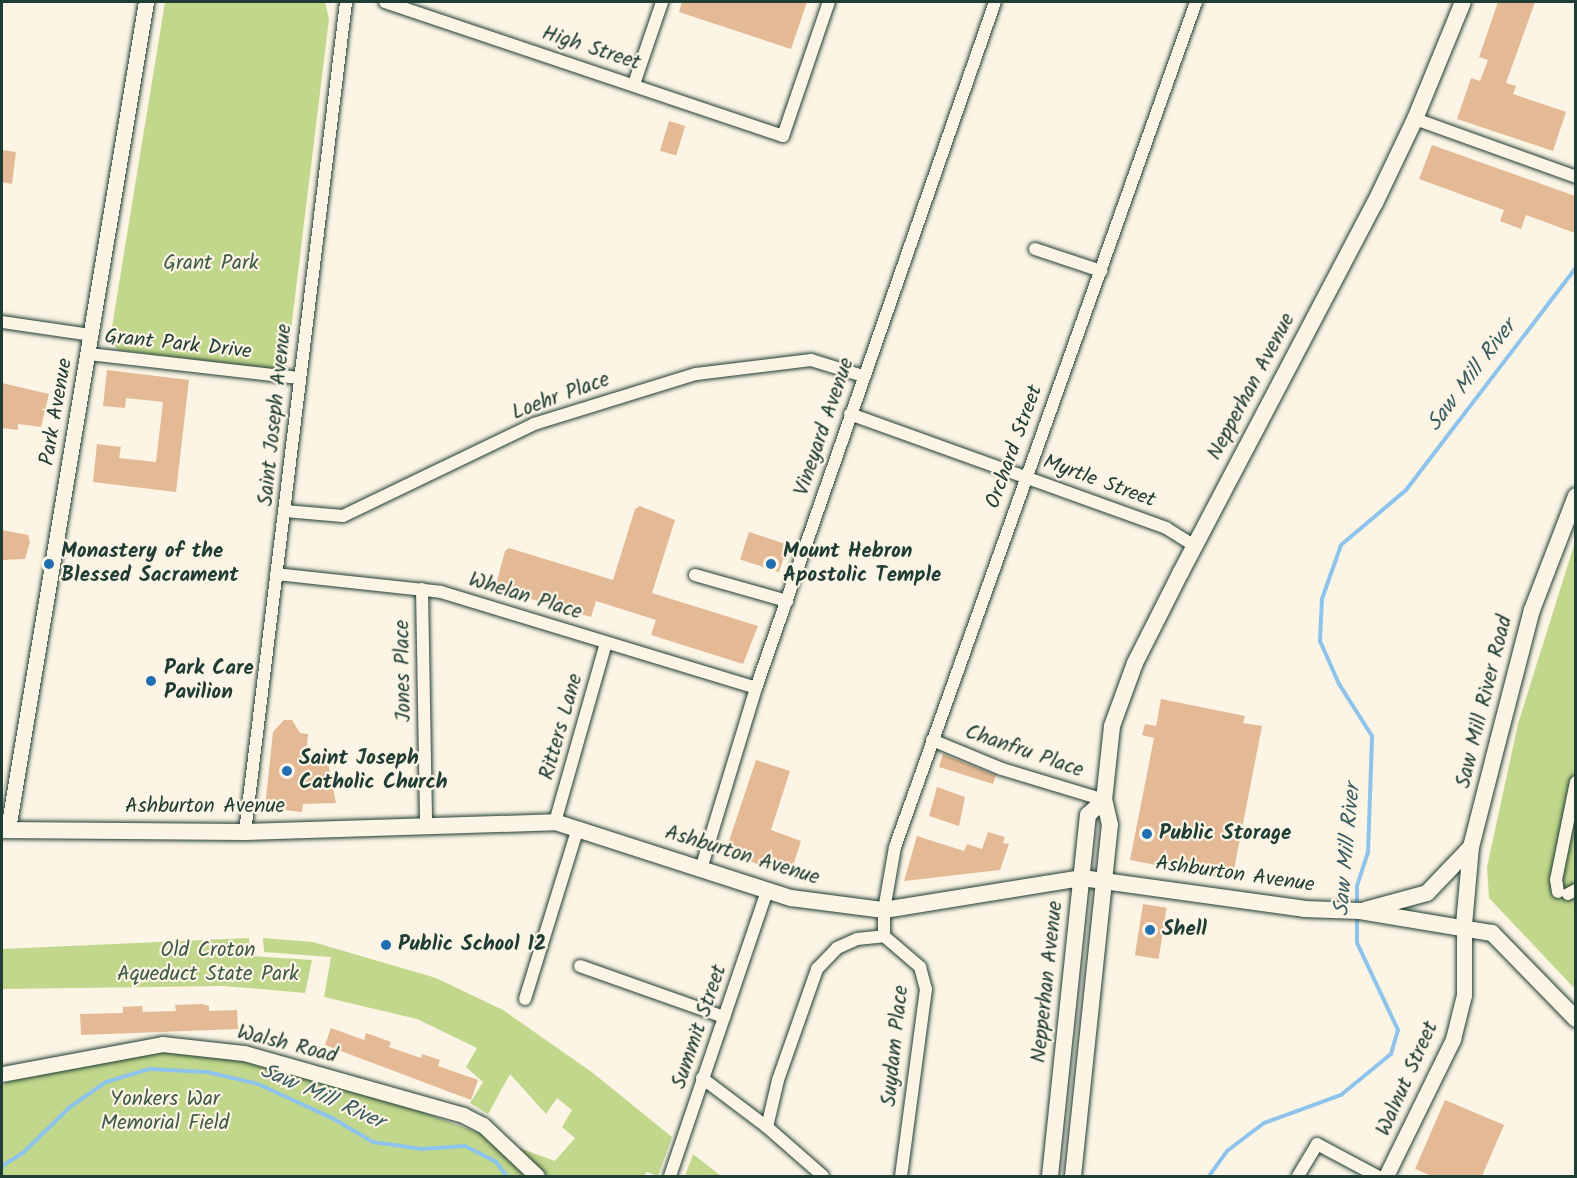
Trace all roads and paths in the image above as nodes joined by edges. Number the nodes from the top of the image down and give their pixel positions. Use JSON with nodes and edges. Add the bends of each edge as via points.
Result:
{"nodes":[{"id":1,"x":146,"y":2,"type":"edge"},
{"id":2,"x":346,"y":2,"type":"edge"},
{"id":3,"x":385,"y":2,"type":"edge"},
{"id":4,"x":662,"y":2,"type":"edge"},
{"id":5,"x":829,"y":2,"type":"edge"},
{"id":6,"x":995,"y":2,"type":"edge"},
{"id":7,"x":1196,"y":2,"type":"edge"},
{"id":8,"x":1463,"y":2,"type":"edge"},
{"id":9,"x":634,"y":84,"type":"junction"},
{"id":10,"x":1415,"y":119,"type":"junction"},
{"id":11,"x":1575,"y":177,"type":"edge"},
{"id":12,"x":1035,"y":249,"type":"dead end"},
{"id":13,"x":1101,"y":271,"type":"junction"},
{"id":14,"x":2,"y":322,"type":"edge"},
{"id":15,"x":91,"y":335,"type":"junction"},
{"id":16,"x":88,"y":354,"type":"junction"},
{"id":17,"x":863,"y":375,"type":"junction"},
{"id":18,"x":300,"y":378,"type":"junction"},
{"id":19,"x":850,"y":414,"type":"junction"},
{"id":20,"x":1025,"y":476,"type":"junction"},
{"id":21,"x":1575,"y":496,"type":"edge"},
{"id":22,"x":285,"y":511,"type":"junction"},
{"id":23,"x":1195,"y":546,"type":"junction"},
{"id":24,"x":276,"y":574,"type":"junction"},
{"id":25,"x":695,"y":575,"type":"dead end"},
{"id":26,"x":422,"y":589,"type":"junction"},
{"id":27,"x":787,"y":601,"type":"junction"},
{"id":28,"x":606,"y":643,"type":"junction"},
{"id":29,"x":756,"y":688,"type":"junction"},
{"id":30,"x":932,"y":740,"type":"junction"},
{"id":31,"x":1575,"y":782,"type":"edge"},
{"id":32,"x":1104,"y":800,"type":"junction"},
{"id":33,"x":555,"y":822,"type":"junction"},
{"id":34,"x":426,"y":825,"type":"junction"},
{"id":35,"x":578,"y":828,"type":"junction"},
{"id":36,"x":5,"y":830,"type":"edge"},
{"id":37,"x":245,"y":832,"type":"junction"},
{"id":38,"x":1471,"y":847,"type":"junction"},
{"id":39,"x":701,"y":869,"type":"junction"},
{"id":40,"x":1082,"y":878,"type":"junction"},
{"id":41,"x":1104,"y":880,"type":"junction"},
{"id":42,"x":767,"y":891,"type":"junction"},
{"id":43,"x":1567,"y":892,"type":"edge"},
{"id":44,"x":884,"y":910,"type":"junction"},
{"id":45,"x":1360,"y":911,"type":"junction"},
{"id":46,"x":1464,"y":926,"type":"junction"},
{"id":47,"x":884,"y":936,"type":"junction"},
{"id":48,"x":580,"y":966,"type":"dead end"},
{"id":49,"x":525,"y":999,"type":"dead end"},
{"id":50,"x":724,"y":1017,"type":"junction"},
{"id":51,"x":1575,"y":1019,"type":"edge"},
{"id":52,"x":2,"y":1074,"type":"edge"},
{"id":53,"x":702,"y":1078,"type":"junction"},
{"id":54,"x":767,"y":1127,"type":"junction"},
{"id":55,"x":1388,"y":1175,"type":"edge"},
{"id":56,"x":537,"y":1176,"type":"edge"},
{"id":57,"x":669,"y":1176,"type":"edge"},
{"id":58,"x":823,"y":1176,"type":"edge"},
{"id":59,"x":901,"y":1176,"type":"edge"},
{"id":60,"x":1050,"y":1176,"type":"edge"},
{"id":61,"x":1073,"y":1176,"type":"edge"},
{"id":62,"x":1298,"y":1176,"type":"edge"}],
"edges":[{"from":1,"to":15,"type":"street","name":"Park Avenue"},
{"from":2,"to":18,"type":"street","name":"Saint Joseph Avenue"},
{"from":3,"to":9,"type":"street","name":"High Street"},
{"from":4,"to":9,"type":"street"},
{"from":5,"to":9,"type":"street","name":"High Street","via":[[783,136]]},
{"from":6,"to":17,"type":"street","name":"Vineyard Avenue"},
{"from":7,"to":13,"type":"street","name":"Orchard Street"},
{"from":8,"to":10,"type":"main road","name":"Nepperhan Avenue"},
{"from":10,"to":11,"type":"street"},
{"from":10,"to":23,"type":"main road","name":"Nepperhan Avenue"},
{"from":12,"to":13,"type":"street"},
{"from":13,"to":20,"type":"street","name":"Orchard Street"},
{"from":14,"to":15,"type":"street"},
{"from":15,"to":16,"type":"street","name":"Park Avenue"},
{"from":16,"to":18,"type":"street","name":"Grant Park Drive"},
{"from":16,"to":36,"type":"street","name":"Park Avenue"},
{"from":17,"to":19,"type":"street","name":"Vineyard Avenue"},
{"from":17,"to":22,"type":"street","name":"Loehr Place","via":[[811,360],[696,374],[534,424],[344,516]]},
{"from":18,"to":22,"type":"street","name":"Saint Joseph Avenue"},
{"from":19,"to":20,"type":"street","name":"Myrtle Street"},
{"from":19,"to":27,"type":"street","name":"Vineyard Avenue"},
{"from":20,"to":23,"type":"street","name":"Myrtle Street","via":[[1166,528]]},
{"from":20,"to":30,"type":"street","name":"Orchard Street"},
{"from":21,"to":38,"type":"main road","name":"Saw Mill River Road","via":[[1532,610]]},
{"from":22,"to":24,"type":"street","name":"Saint Joseph Avenue"},
{"from":23,"to":32,"type":"main road","name":"Nepperhan Avenue","via":[[1136,663],[1112,726]]},
{"from":24,"to":26,"type":"street","name":"Whelan Place"},
{"from":24,"to":37,"type":"street","name":"Saint Joseph Avenue"},
{"from":25,"to":27,"type":"street"},
{"from":26,"to":28,"type":"street","name":"Whelan Place"},
{"from":26,"to":34,"type":"street","name":"Jones Place"},
{"from":27,"to":29,"type":"street","name":"Vineyard Avenue"},
{"from":28,"to":29,"type":"street","name":"Whelan Place"},
{"from":28,"to":33,"type":"street","name":"Ritters Lane"},
{"from":29,"to":39,"type":"street","name":"Vineyard Avenue"},
{"from":30,"to":32,"type":"street","name":"Chanfru Place","via":[[1002,768]]},
{"from":30,"to":44,"type":"street","name":"Orchard Street","via":[[895,847]]},
{"from":31,"to":43,"type":"street","via":[[1556,880]]},
{"from":32,"to":40,"type":"main road","name":"Nepperhan Avenue","via":[[1088,815]]},
{"from":32,"to":41,"type":"main road","name":"Nepperhan Avenue","via":[[1110,825]]},
{"from":33,"to":34,"type":"main road","name":"Ashburton Avenue"},
{"from":33,"to":35,"type":"main road","name":"Ashburton Avenue"},
{"from":34,"to":37,"type":"main road","name":"Ashburton Avenue"},
{"from":35,"to":39,"type":"main road","name":"Ashburton Avenue"},
{"from":35,"to":49,"type":"street"},
{"from":36,"to":37,"type":"main road","name":"Ashburton Avenue"},
{"from":38,"to":45,"type":"main road","via":[[1427,893]]},
{"from":38,"to":46,"type":"main road","name":"Saw Mill River Road"},
{"from":39,"to":42,"type":"main road","name":"Ashburton Avenue"},
{"from":40,"to":41,"type":"main road","name":"Ashburton Avenue"},
{"from":40,"to":44,"type":"main road","name":"Ashburton Avenue"},
{"from":40,"to":60,"type":"main road","name":"Nepperhan Avenue"},
{"from":41,"to":45,"type":"main road","name":"Ashburton Avenue","via":[[1304,909]]},
{"from":41,"to":61,"type":"main road","name":"Nepperhan Avenue"},
{"from":42,"to":44,"type":"main road","name":"Ashburton Avenue","via":[[821,904]]},
{"from":42,"to":50,"type":"street","name":"Summit Street"},
{"from":44,"to":47,"type":"street","name":"Orchard Street"},
{"from":45,"to":46,"type":"main road","name":"Ashburton Avenue","via":[[1398,920]]},
{"from":46,"to":51,"type":"main road","name":"Ashburton Avenue","via":[[1492,933]]},
{"from":46,"to":55,"type":"street","name":"Walnut Street","via":[[1464,994],[1453,1039]]},
{"from":47,"to":54,"type":"street","via":[[857,939],[837,948],[818,969],[778,1080]]},
{"from":47,"to":59,"type":"street","name":"Suydam Place","via":[[920,967],[926,989]]},
{"from":48,"to":50,"type":"street"},
{"from":50,"to":53,"type":"street","name":"Summit Street"},
{"from":52,"to":56,"type":"street","name":"Walsh Road","via":[[162,1044],[244,1053],[463,1115],[483,1125]]},
{"from":53,"to":54,"type":"street"},
{"from":53,"to":57,"type":"street","name":"Summit Street"},
{"from":54,"to":58,"type":"street"},
{"from":55,"to":62,"type":"street","via":[[1317,1144]]}]}
